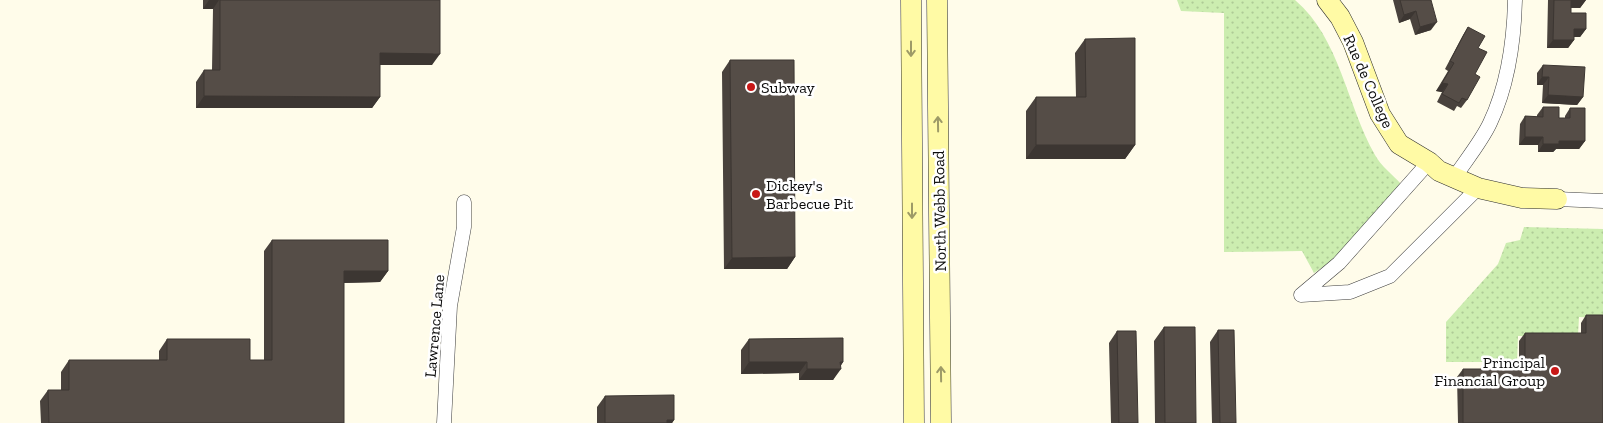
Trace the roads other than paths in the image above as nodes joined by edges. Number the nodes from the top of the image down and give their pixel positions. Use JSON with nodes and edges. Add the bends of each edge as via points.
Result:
{"nodes":[{"id":1,"x":911,"y":0,"type":"edge"},
{"id":2,"x":937,"y":0,"type":"edge"},
{"id":3,"x":1327,"y":0,"type":"edge"},
{"id":4,"x":1345,"y":0,"type":"edge"},
{"id":5,"x":1515,"y":0,"type":"edge"},
{"id":6,"x":1353,"y":42,"type":"junction"},
{"id":7,"x":1429,"y":162,"type":"junction"},
{"id":8,"x":1454,"y":178,"type":"junction"},
{"id":9,"x":1478,"y":188,"type":"junction"},
{"id":10,"x":1557,"y":199,"type":"joint"},
{"id":11,"x":1603,"y":201,"type":"edge"},
{"id":12,"x":464,"y":202,"type":"dead end"},
{"id":13,"x":444,"y":423,"type":"edge"},
{"id":14,"x":914,"y":423,"type":"edge"},
{"id":15,"x":941,"y":423,"type":"edge"}],
"edges":[{"from":1,"to":14,"type":"main road","name":"North Webb Road","one_way":true},
{"from":15,"to":2,"type":"main road","name":"North Webb Road","one_way":true},
{"from":3,"to":6,"type":"main road","name":"Rue de College"},
{"from":4,"to":6,"type":"main road"},
{"from":5,"to":8,"type":"street","via":[[1515,29],[1504,90],[1489,125]]},
{"from":6,"to":7,"type":"main road","name":"Rue de College","via":[[1380,114],[1399,144]]},
{"from":7,"to":8,"type":"main road","name":"Rue de College"},
{"from":7,"to":9,"type":"street","via":[[1339,263],[1300,295],[1350,292],[1390,276]]},
{"from":8,"to":9,"type":"main road","name":"Rue de College"},
{"from":9,"to":10,"type":"main road","name":"Rue de College","via":[[1522,198]]},
{"from":10,"to":11,"type":"street"},
{"from":12,"to":13,"type":"street","name":"Lawrence Lane","via":[[464,227],[450,306]]}]}
